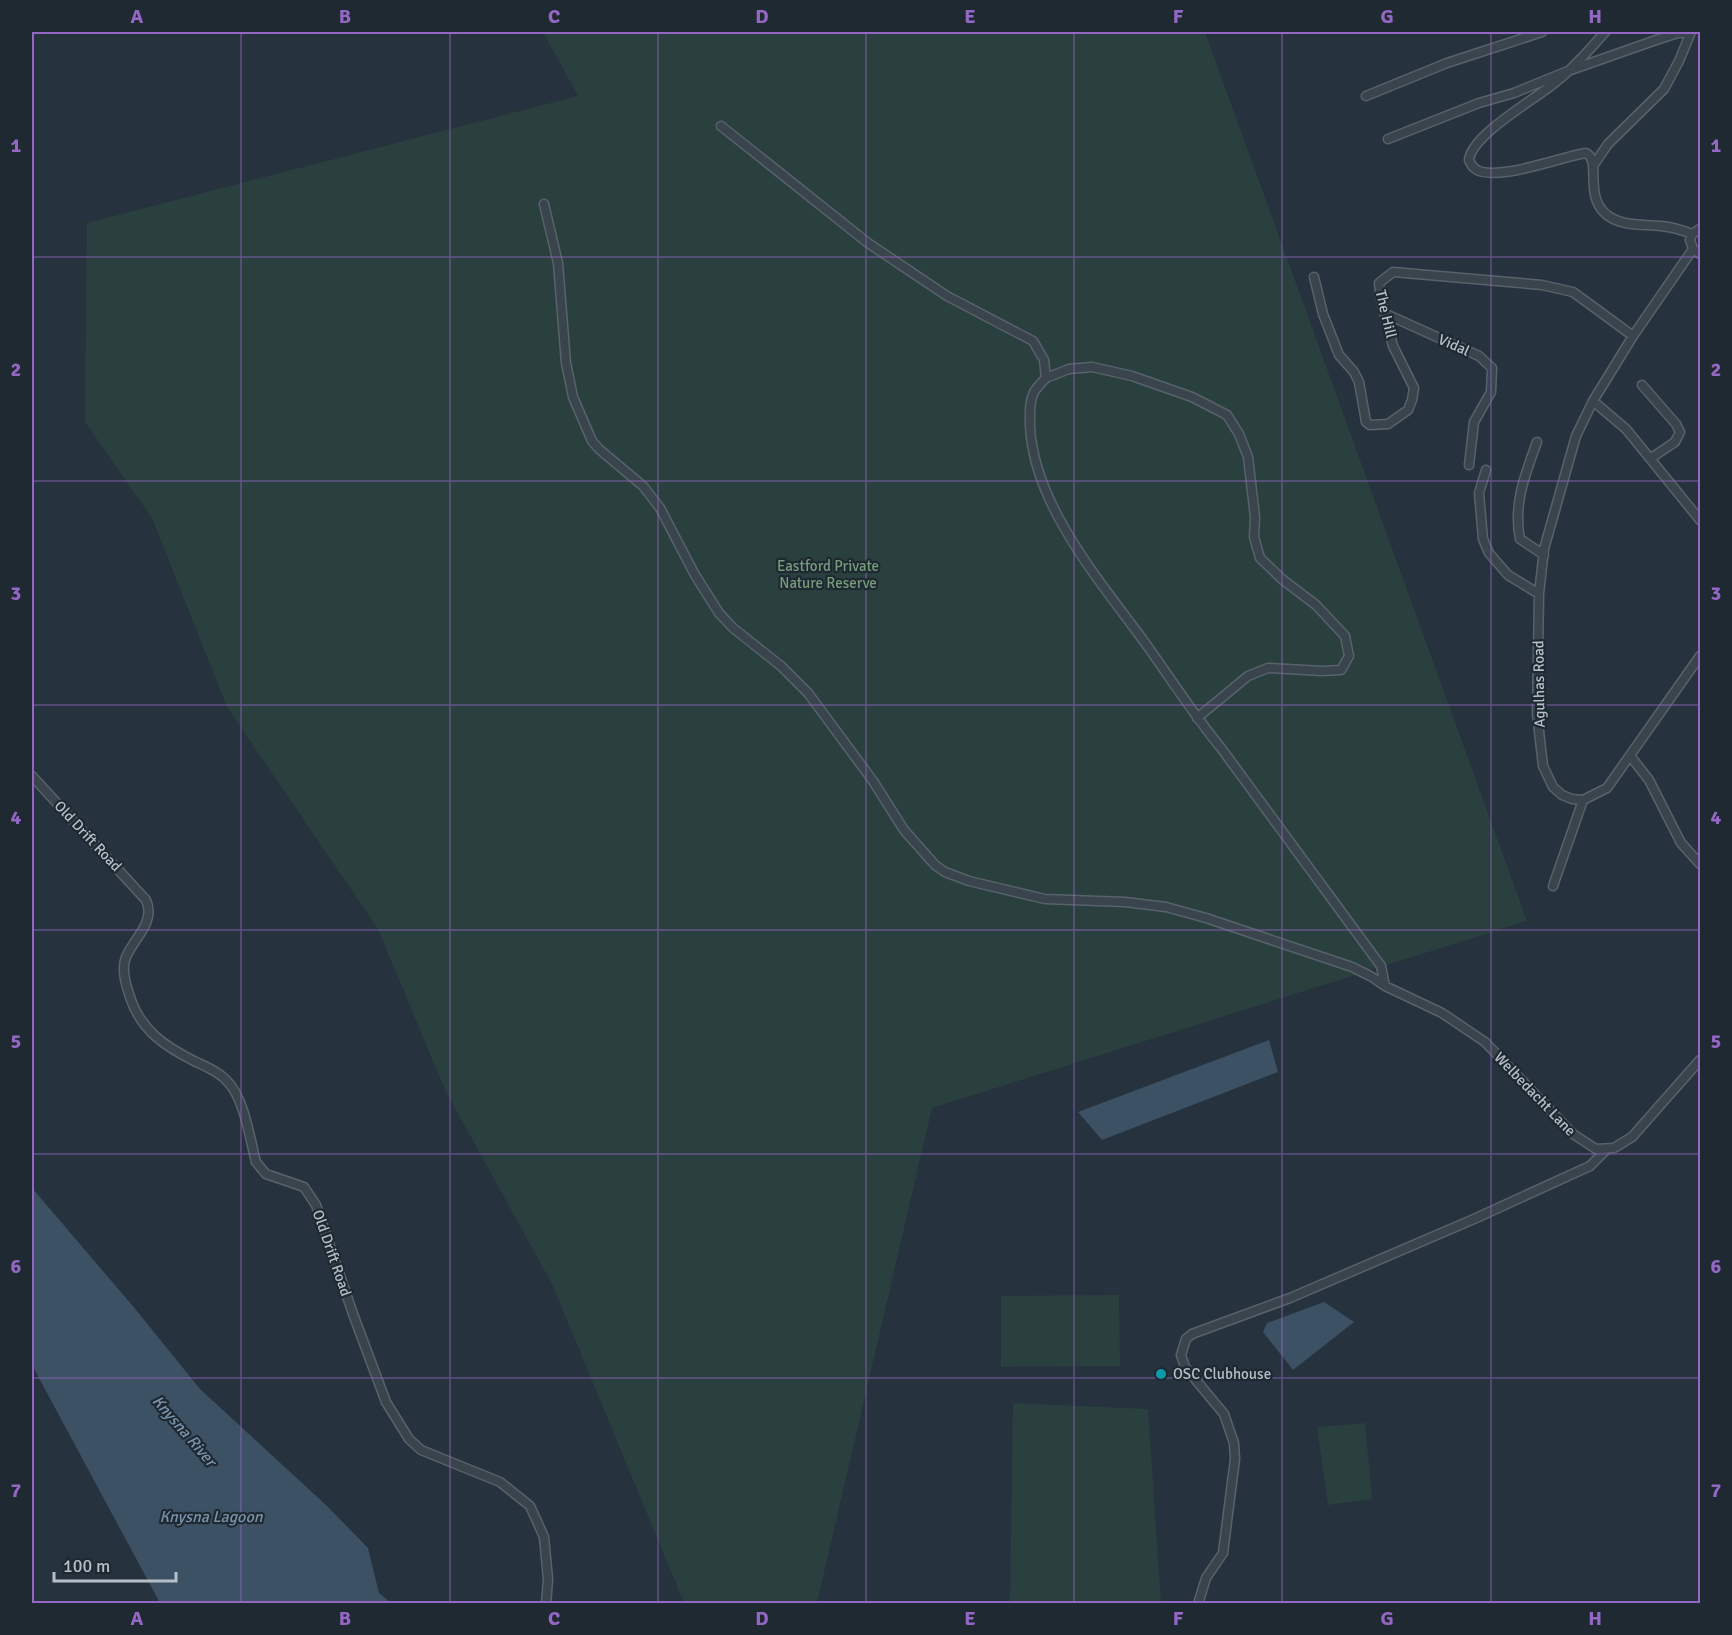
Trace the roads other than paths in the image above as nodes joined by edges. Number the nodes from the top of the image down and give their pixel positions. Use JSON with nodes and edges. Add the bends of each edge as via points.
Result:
{"nodes":[{"id":1,"x":1542,"y":32,"type":"edge"},
{"id":2,"x":1605,"y":32,"type":"edge"},
{"id":3,"x":1690,"y":32,"type":"edge"},
{"id":4,"x":1568,"y":71,"type":"junction"},
{"id":5,"x":1366,"y":96,"type":"dead end"},
{"id":6,"x":721,"y":126,"type":"dead end"},
{"id":7,"x":1388,"y":139,"type":"dead end"},
{"id":8,"x":1593,"y":166,"type":"junction"},
{"id":9,"x":544,"y":204,"type":"dead end"},
{"id":10,"x":1696,"y":232,"type":"edge"},
{"id":11,"x":1697,"y":251,"type":"edge"},
{"id":12,"x":1314,"y":278,"type":"dead end"},
{"id":13,"x":1386,"y":315,"type":"junction"},
{"id":14,"x":1633,"y":336,"type":"junction"},
{"id":15,"x":1046,"y":378,"type":"junction"},
{"id":16,"x":1642,"y":385,"type":"dead end"},
{"id":17,"x":1593,"y":401,"type":"junction"},
{"id":18,"x":1537,"y":442,"type":"dead end"},
{"id":19,"x":1651,"y":458,"type":"junction"},
{"id":20,"x":1469,"y":465,"type":"dead end"},
{"id":21,"x":1486,"y":470,"type":"dead end"},
{"id":22,"x":1701,"y":520,"type":"edge"},
{"id":23,"x":1544,"y":555,"type":"junction"},
{"id":24,"x":1539,"y":594,"type":"junction"},
{"id":25,"x":1701,"y":656,"type":"edge"},
{"id":26,"x":1197,"y":718,"type":"junction"},
{"id":27,"x":1631,"y":758,"type":"junction"},
{"id":28,"x":32,"y":776,"type":"edge"},
{"id":29,"x":1582,"y":800,"type":"junction"},
{"id":30,"x":1701,"y":864,"type":"edge"},
{"id":31,"x":1553,"y":886,"type":"dead end"},
{"id":32,"x":1385,"y":986,"type":"junction"},
{"id":33,"x":1701,"y":1060,"type":"edge"},
{"id":34,"x":1606,"y":1150,"type":"junction"},
{"id":35,"x":546,"y":1604,"type":"edge"},
{"id":36,"x":1198,"y":1604,"type":"edge"}],
"edges":[{"from":1,"to":5,"type":"street","via":[[1447,63]]},
{"from":2,"to":4,"type":"street"},
{"from":3,"to":4,"type":"street"},
{"from":3,"to":8,"type":"street","via":[[1664,89],[1608,144]]},
{"from":4,"to":7,"type":"street"},
{"from":4,"to":8,"type":"street","via":[[1473,146],[1469,160],[1473,168],[1495,173],[1586,153]]},
{"from":6,"to":15,"type":"street","via":[[868,243],[947,296],[1033,341],[1044,360]]},
{"from":8,"to":10,"type":"street","via":[[1595,199],[1614,220]]},
{"from":9,"to":32,"type":"street","name":"Welbedacht Lane","via":[[558,263],[566,363],[573,397],[592,441],[643,486],[660,508],[719,613],[808,693],[904,830],[935,865],[969,881],[1045,899],[1166,907],[1352,967]]},
{"from":10,"to":11,"type":"street","via":[[1690,240]]},
{"from":11,"to":14,"type":"street","name":"Agulhas Road"},
{"from":12,"to":13,"type":"street","name":"The Hill","via":[[1323,314],[1339,355],[1359,382],[1366,422],[1371,425],[1388,424],[1408,410],[1414,388],[1393,346]]},
{"from":13,"to":14,"type":"street","name":"The Hill","via":[[1379,283],[1393,272],[1542,285],[1573,292]]},
{"from":13,"to":20,"type":"street","name":"Vidal","via":[[1479,356],[1492,368],[1491,392],[1473,422]]},
{"from":14,"to":17,"type":"street","name":"Agulhas Road"},
{"from":15,"to":26,"type":"street","via":[[1034,393],[1030,409],[1033,452],[1048,498],[1085,560]]},
{"from":15,"to":26,"type":"street","via":[[1069,369],[1092,367],[1192,397],[1227,415],[1248,458],[1254,537],[1260,558],[1316,605],[1345,636],[1349,656],[1341,670],[1268,668],[1248,676]]},
{"from":16,"to":19,"type":"street","via":[[1680,432],[1675,442]]},
{"from":17,"to":19,"type":"street","via":[[1626,429]]},
{"from":17,"to":23,"type":"street","name":"Agulhas Road","via":[[1576,436]]},
{"from":18,"to":23,"type":"street","via":[[1522,484],[1517,524],[1520,539]]},
{"from":19,"to":22,"type":"street"},
{"from":21,"to":24,"type":"street","via":[[1479,493],[1489,553],[1508,575]]},
{"from":23,"to":24,"type":"street","name":"Agulhas Road"},
{"from":24,"to":29,"type":"street","name":"Agulhas Road","via":[[1537,714],[1543,766],[1553,787],[1562,795]]},
{"from":25,"to":27,"type":"street"},
{"from":26,"to":32,"type":"street","via":[[1381,966]]},
{"from":27,"to":29,"type":"street","via":[[1607,788]]},
{"from":27,"to":30,"type":"street","via":[[1649,780],[1681,843]]},
{"from":28,"to":35,"type":"street","name":"Old Drift Road","via":[[146,900],[147,923],[126,958],[124,969],[138,1016],[159,1041],[228,1082],[237,1095],[261,1170],[304,1187],[310,1194],[386,1402],[410,1439],[421,1450],[500,1482],[530,1506],[544,1537]]},
{"from":29,"to":31,"type":"street"},
{"from":32,"to":34,"type":"street","name":"Welbedacht Lane","via":[[1442,1013],[1485,1042],[1573,1134],[1592,1147]]},
{"from":33,"to":34,"type":"street","via":[[1632,1137]]},
{"from":34,"to":36,"type":"street","via":[[1590,1166],[1474,1219],[1186,1339],[1181,1355],[1185,1367],[1224,1414],[1234,1459],[1223,1553],[1206,1578]]}]}
